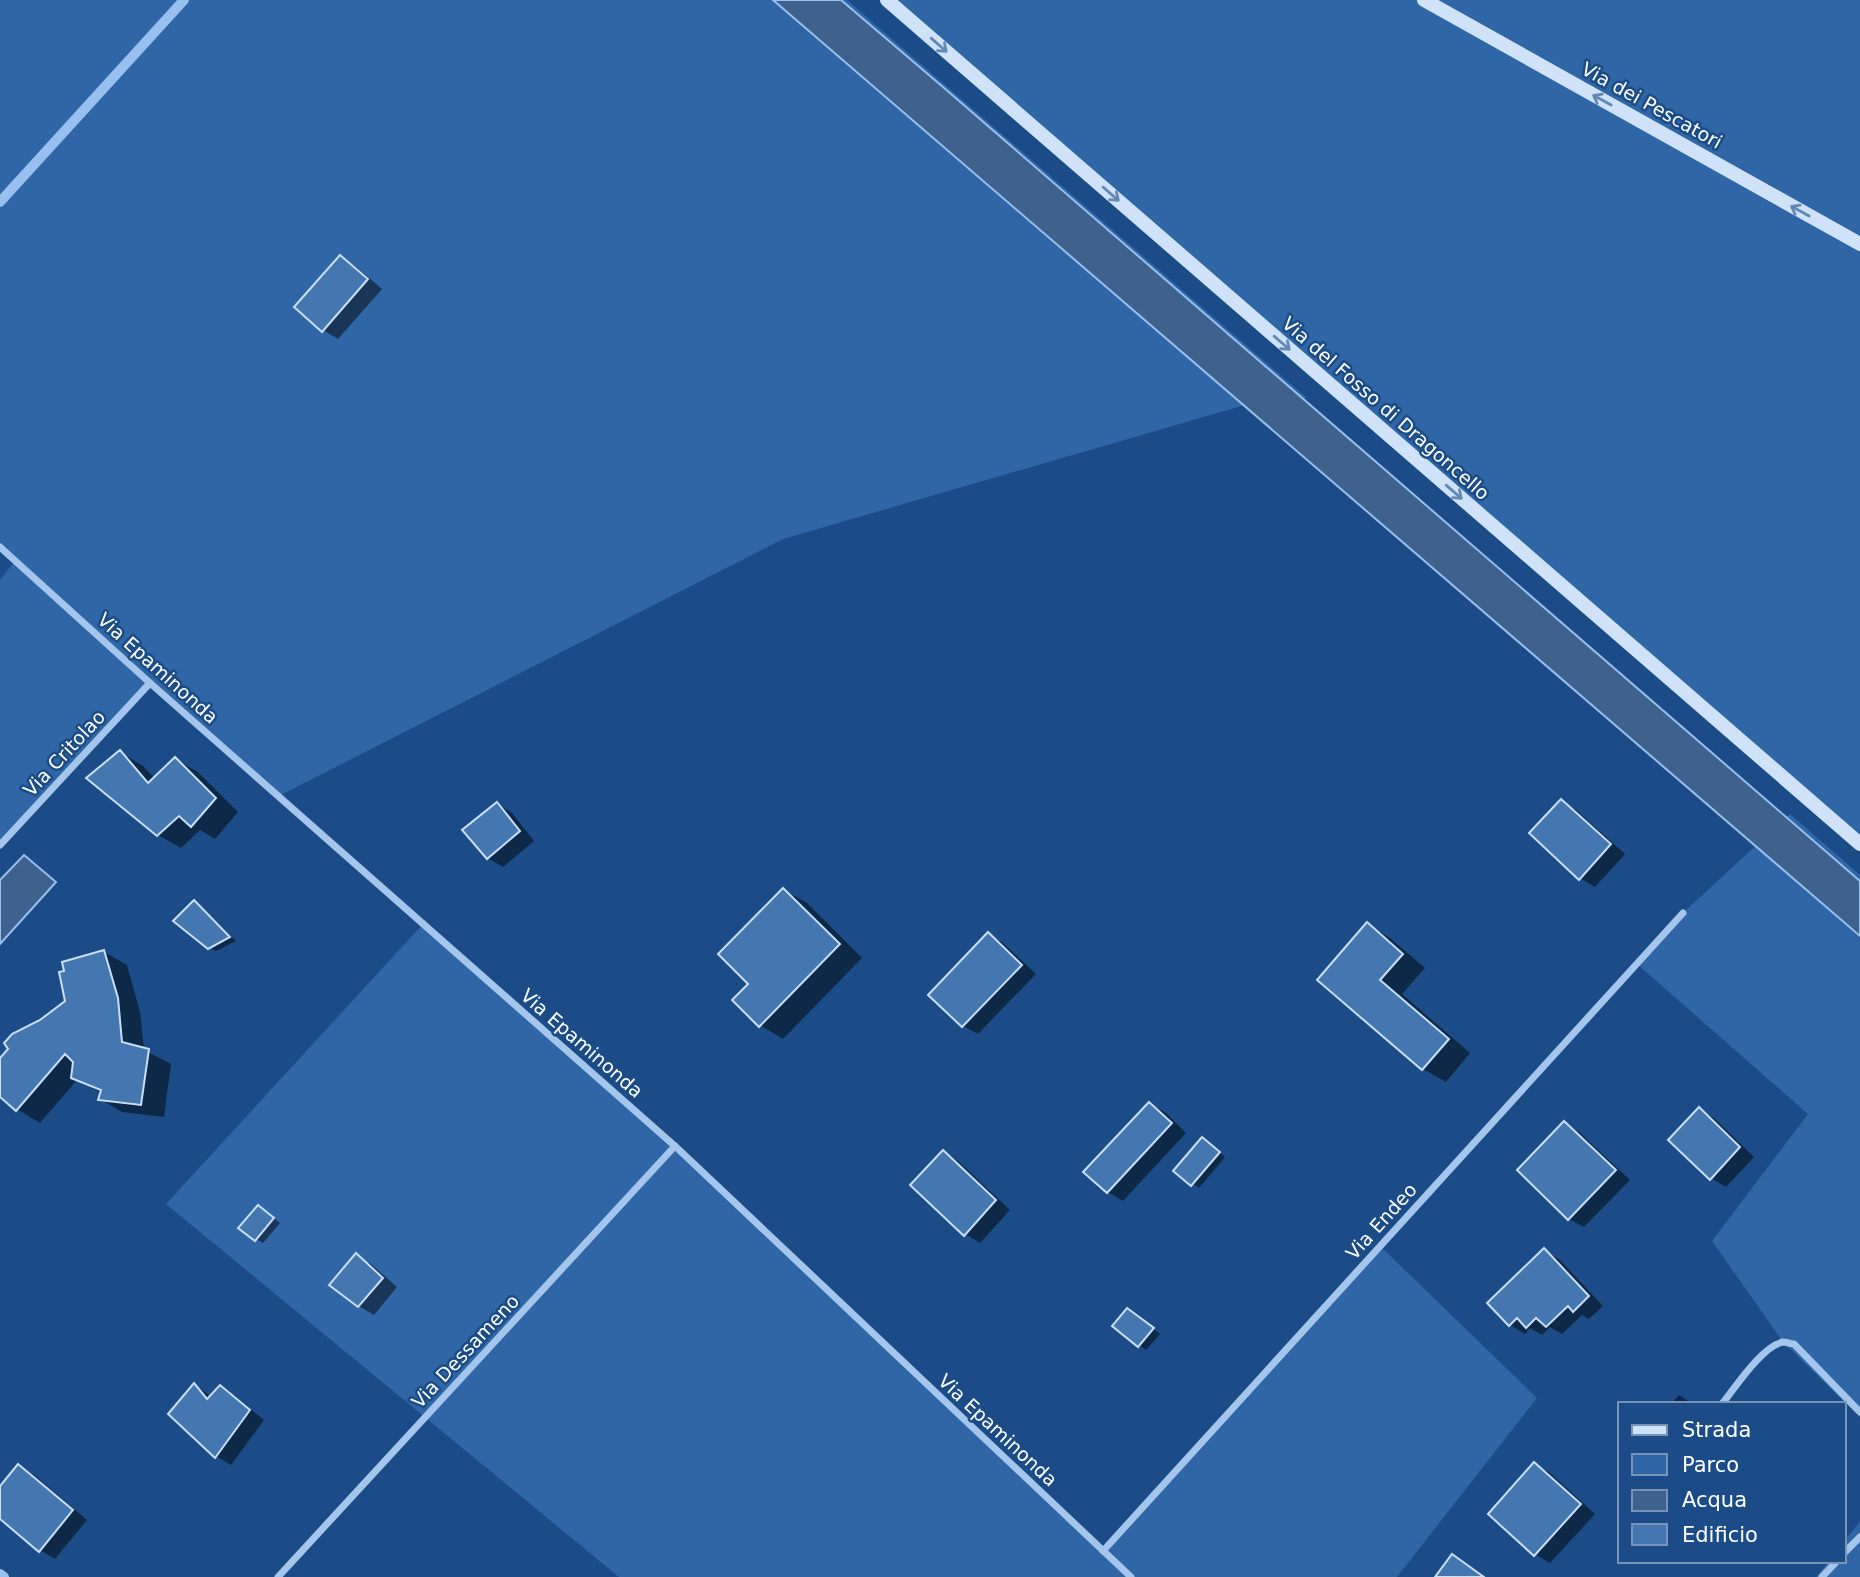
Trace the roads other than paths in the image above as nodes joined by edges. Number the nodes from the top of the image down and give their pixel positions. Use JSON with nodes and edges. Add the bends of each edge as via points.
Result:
{"nodes":[{"id":1,"x":887,"y":0,"type":"edge"},
{"id":2,"x":1424,"y":0,"type":"edge"},
{"id":3,"x":1860,"y":244,"type":"edge"},
{"id":4,"x":0,"y":547,"type":"edge"},
{"id":5,"x":150,"y":683,"type":"junction"},
{"id":6,"x":1860,"y":844,"type":"edge"},
{"id":7,"x":0,"y":845,"type":"edge"},
{"id":8,"x":1683,"y":913,"type":"dead end"},
{"id":9,"x":675,"y":1146,"type":"junction"},
{"id":10,"x":1724,"y":1402,"type":"edge"},
{"id":11,"x":1860,"y":1412,"type":"edge"},
{"id":12,"x":1860,"y":1537,"type":"edge"},
{"id":13,"x":1103,"y":1550,"type":"junction"},
{"id":14,"x":1846,"y":1551,"type":"edge"},
{"id":15,"x":1835,"y":1563,"type":"edge"},
{"id":16,"x":278,"y":1577,"type":"edge"},
{"id":17,"x":1132,"y":1577,"type":"edge"},
{"id":18,"x":1822,"y":1577,"type":"edge"}],
"edges":[{"from":1,"to":6,"type":"street","name":"Via del Fosso di Dragoncello","one_way":true},
{"from":3,"to":2,"type":"street","name":"Via dei Pescatori","one_way":true},
{"from":4,"to":5,"type":"street","name":"Via Epaminonda"},
{"from":5,"to":7,"type":"street","name":"Via Critolao"},
{"from":5,"to":9,"type":"street","name":"Via Epaminonda"},
{"from":8,"to":13,"type":"street","name":"Via Endeo"},
{"from":9,"to":13,"type":"street","name":"Via Epaminonda"},
{"from":9,"to":16,"type":"street","name":"Via Dessameno"},
{"from":10,"to":11,"type":"street","via":[[1759,1359],[1783,1342],[1794,1344]]},
{"from":12,"to":14,"type":"street"},
{"from":13,"to":17,"type":"street","name":"Via Epaminonda"},
{"from":15,"to":18,"type":"street"}]}
